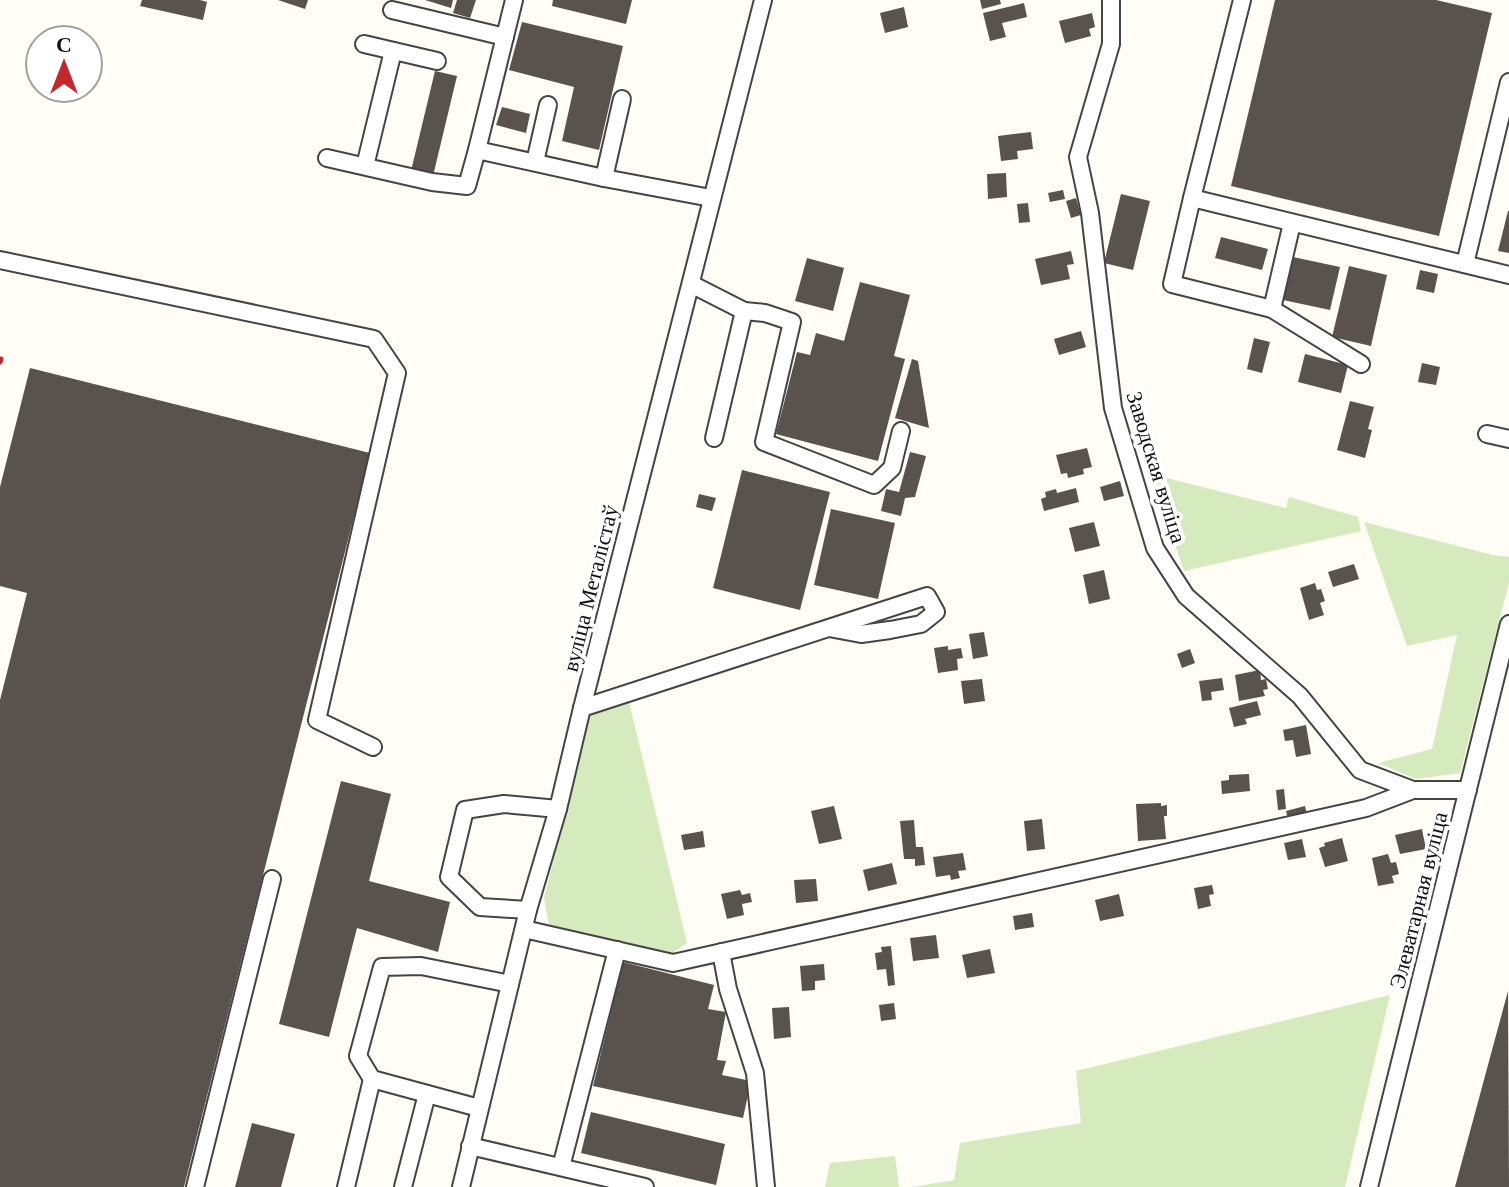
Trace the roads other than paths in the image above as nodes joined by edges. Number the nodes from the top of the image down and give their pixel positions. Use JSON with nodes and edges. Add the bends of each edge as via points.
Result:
{"nodes":[{"id":1,"x":514,"y":0,"type":"edge"},
{"id":2,"x":763,"y":0,"type":"edge"},
{"id":3,"x":1111,"y":0,"type":"edge"},
{"id":4,"x":1242,"y":0,"type":"edge"},
{"id":5,"x":392,"y":10,"type":"dead end"},
{"id":6,"x":505,"y":37,"type":"junction"},
{"id":7,"x":364,"y":44,"type":"dead end"},
{"id":8,"x":393,"y":51,"type":"junction"},
{"id":9,"x":437,"y":61,"type":"dead end"},
{"id":10,"x":1509,"y":82,"type":"edge"},
{"id":11,"x":622,"y":99,"type":"dead end"},
{"id":12,"x":548,"y":105,"type":"dead end"},
{"id":13,"x":477,"y":150,"type":"junction"},
{"id":14,"x":327,"y":158,"type":"dead end"},
{"id":15,"x":535,"y":162,"type":"junction"},
{"id":16,"x":365,"y":166,"type":"junction"},
{"id":17,"x":604,"y":178,"type":"junction"},
{"id":18,"x":711,"y":198,"type":"junction"},
{"id":19,"x":1192,"y":198,"type":"junction"},
{"id":20,"x":1292,"y":223,"type":"junction"},
{"id":21,"x":0,"y":260,"type":"edge"},
{"id":22,"x":1465,"y":264,"type":"junction"},
{"id":23,"x":1509,"y":275,"type":"edge"},
{"id":24,"x":691,"y":284,"type":"junction"},
{"id":25,"x":1272,"y":309,"type":"junction"},
{"id":26,"x":744,"y":311,"type":"junction"},
{"id":27,"x":1361,"y":364,"type":"dead end"},
{"id":28,"x":901,"y":431,"type":"dead end"},
{"id":29,"x":1487,"y":434,"type":"dead end"},
{"id":30,"x":714,"y":438,"type":"dead end"},
{"id":31,"x":1509,"y":439,"type":"edge"},
{"id":32,"x":1509,"y":624,"type":"edge"},
{"id":33,"x":829,"y":628,"type":"junction"},
{"id":34,"x":582,"y":708,"type":"junction"},
{"id":35,"x":373,"y":747,"type":"dead end"},
{"id":36,"x":1413,"y":790,"type":"junction"},
{"id":37,"x":1468,"y":790,"type":"junction"},
{"id":38,"x":558,"y":809,"type":"junction"},
{"id":39,"x":272,"y":879,"type":"dead end"},
{"id":40,"x":528,"y":910,"type":"junction"},
{"id":41,"x":524,"y":929,"type":"junction"},
{"id":42,"x":617,"y":950,"type":"junction"},
{"id":43,"x":721,"y":952,"type":"junction"},
{"id":44,"x":510,"y":984,"type":"junction"},
{"id":45,"x":372,"y":1079,"type":"junction"},
{"id":46,"x":427,"y":1094,"type":"junction"},
{"id":47,"x":479,"y":1108,"type":"junction"},
{"id":48,"x":470,"y":1146,"type":"junction"},
{"id":49,"x":561,"y":1167,"type":"junction"},
{"id":50,"x":195,"y":1187,"type":"edge"},
{"id":51,"x":346,"y":1187,"type":"edge"},
{"id":52,"x":403,"y":1187,"type":"edge"},
{"id":53,"x":461,"y":1187,"type":"edge"},
{"id":54,"x":645,"y":1187,"type":"edge"},
{"id":55,"x":766,"y":1187,"type":"edge"},
{"id":56,"x":1369,"y":1187,"type":"edge"}],
"edges":[{"from":1,"to":6,"type":"street"},
{"from":2,"to":18,"type":"street","name":"вуліца Металістаў"},
{"from":3,"to":36,"type":"street","name":"Заводская вуліца","via":[[1111,44],[1078,157],[1090,213],[1113,408],[1155,548],[1186,596],[1300,696],[1360,770]]},
{"from":4,"to":19,"type":"street"},
{"from":5,"to":6,"type":"street"},
{"from":6,"to":13,"type":"street"},
{"from":7,"to":8,"type":"street"},
{"from":8,"to":9,"type":"street"},
{"from":8,"to":16,"type":"street"},
{"from":10,"to":22,"type":"street"},
{"from":11,"to":17,"type":"street"},
{"from":12,"to":15,"type":"street"},
{"from":13,"to":15,"type":"street"},
{"from":13,"to":16,"type":"street","via":[[467,186]]},
{"from":14,"to":16,"type":"street"},
{"from":15,"to":17,"type":"street"},
{"from":17,"to":18,"type":"street"},
{"from":18,"to":24,"type":"street","name":"вуліца Металістаў"},
{"from":19,"to":20,"type":"street"},
{"from":19,"to":25,"type":"street","via":[[1172,284]]},
{"from":20,"to":22,"type":"street"},
{"from":20,"to":25,"type":"street"},
{"from":21,"to":35,"type":"street","via":[[374,339],[397,373],[317,720]]},
{"from":22,"to":23,"type":"street"},
{"from":24,"to":26,"type":"street"},
{"from":24,"to":34,"type":"street","name":"вуліца Металістаў"},
{"from":25,"to":27,"type":"street"},
{"from":26,"to":28,"type":"street","via":[[792,322],[764,442],[874,485],[892,468]]},
{"from":26,"to":30,"type":"street"},
{"from":29,"to":31,"type":"street"},
{"from":32,"to":37,"type":"street","name":"Элеватарная вуліца"},
{"from":33,"to":33,"type":"street","via":[[861,634],[890,630],[921,624],[936,612],[927,596]]},
{"from":33,"to":34,"type":"street"},
{"from":34,"to":38,"type":"street","name":"вуліца Металістаў"},
{"from":36,"to":37,"type":"street","name":"Заводская вуліца"},
{"from":36,"to":43,"type":"street","name":"Заводская вуліца","via":[[1366,808]]},
{"from":37,"to":56,"type":"street","name":"Элеватарная вуліца"},
{"from":38,"to":40,"type":"street","name":"вуліца Металістаў"},
{"from":38,"to":40,"type":"street","via":[[504,804],[465,810],[449,877],[480,907]]},
{"from":39,"to":50,"type":"street"},
{"from":40,"to":41,"type":"street","name":"вуліца Металістаў"},
{"from":41,"to":42,"type":"street","name":"Заводская вуліца"},
{"from":41,"to":44,"type":"street","name":"вуліца Металістаў"},
{"from":42,"to":43,"type":"street","name":"Заводская вуліца","via":[[673,963]]},
{"from":42,"to":49,"type":"street"},
{"from":43,"to":55,"type":"street","via":[[755,1073]]},
{"from":44,"to":45,"type":"street","via":[[421,966],[382,967],[358,1056]]},
{"from":44,"to":47,"type":"street","name":"вуліца Металістаў"},
{"from":45,"to":46,"type":"street"},
{"from":45,"to":51,"type":"street"},
{"from":46,"to":47,"type":"street"},
{"from":46,"to":52,"type":"street"},
{"from":47,"to":48,"type":"street","name":"вуліца Металістаў"},
{"from":48,"to":49,"type":"street"},
{"from":48,"to":53,"type":"street","name":"вуліца Металістаў"},
{"from":49,"to":54,"type":"street"}]}
